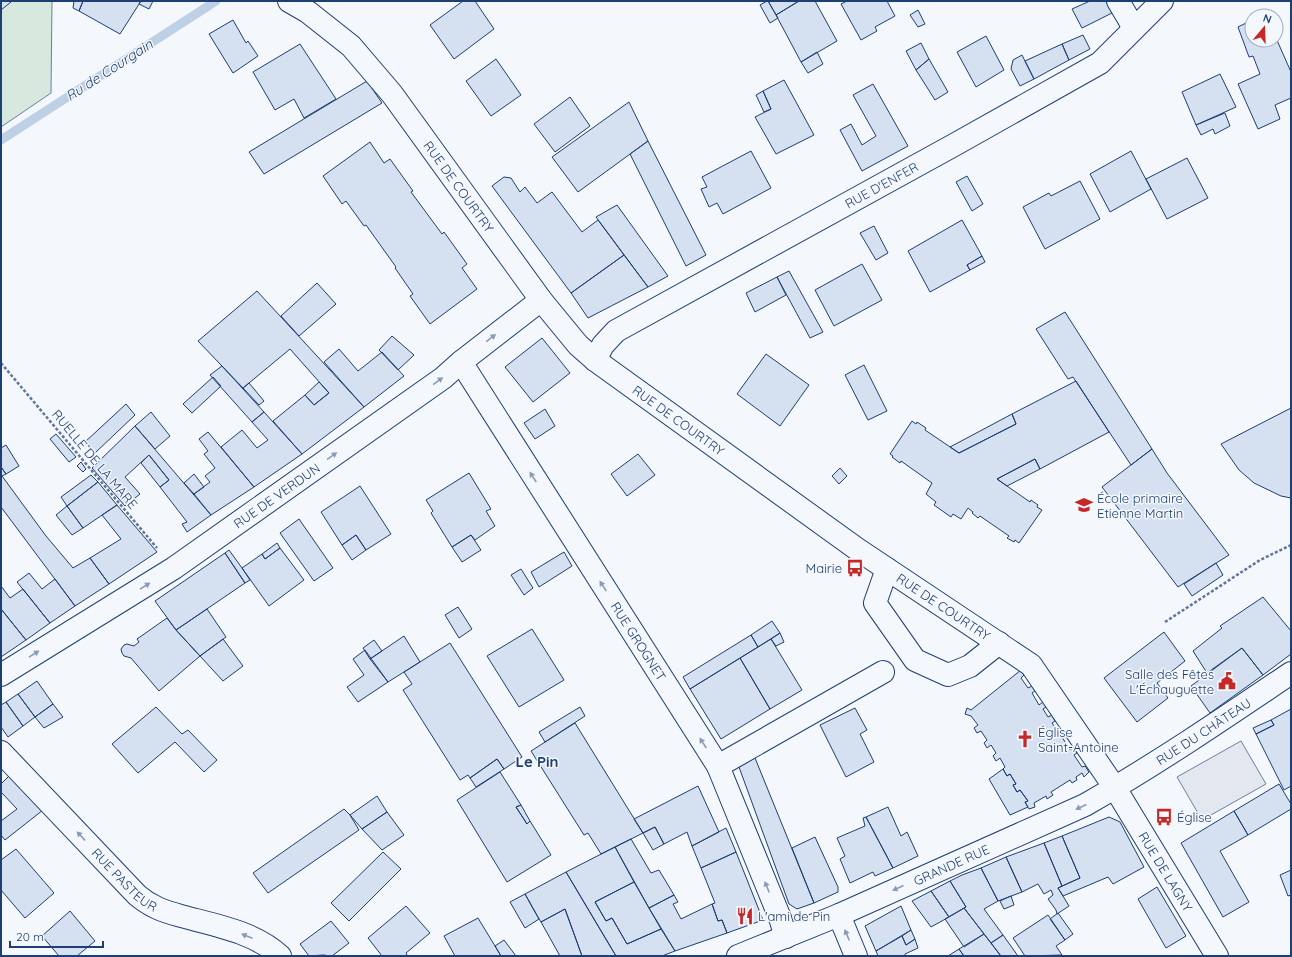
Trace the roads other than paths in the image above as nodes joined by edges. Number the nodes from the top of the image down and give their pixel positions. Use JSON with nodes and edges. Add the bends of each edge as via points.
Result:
{"nodes":[{"id":1,"x":289,"y":1,"type":"edge"},
{"id":2,"x":1118,"y":1,"type":"edge"},
{"id":3,"x":1162,"y":1,"type":"edge"},
{"id":4,"x":1134,"y":28,"type":"junction"},
{"id":5,"x":541,"y":300,"type":"junction"},
{"id":6,"x":595,"y":360,"type":"junction"},
{"id":7,"x":461,"y":362,"type":"junction"},
{"id":8,"x":888,"y":569,"type":"junction"},
{"id":9,"x":999,"y":643,"type":"junction"},
{"id":10,"x":883,"y":672,"type":"dead end"},
{"id":11,"x":1291,"y":673,"type":"edge"},
{"id":12,"x":1,"y":675,"type":"edge"},
{"id":13,"x":1,"y":752,"type":"edge"},
{"id":14,"x":718,"y":766,"type":"junction"},
{"id":15,"x":1115,"y":788,"type":"junction"},
{"id":16,"x":838,"y":914,"type":"junction"},
{"id":17,"x":786,"y":937,"type":"junction"},
{"id":18,"x":280,"y":956,"type":"edge"},
{"id":19,"x":738,"y":956,"type":"edge"},
{"id":20,"x":856,"y":956,"type":"edge"},
{"id":21,"x":1217,"y":956,"type":"edge"}],
"edges":[{"from":1,"to":5,"type":"street","name":"RUE DE COURTRY","via":[[308,12],[352,46],[392,94]]},
{"from":2,"to":4,"type":"street"},
{"from":3,"to":4,"type":"street","name":"RUE D'ENFER"},
{"from":4,"to":6,"type":"street","name":"RUE D'ENFER","via":[[1100,63],[616,331],[603,345]]},
{"from":5,"to":6,"type":"street","name":"RUE DE COURTRY","via":[[578,345]]},
{"from":7,"to":5,"type":"street","name":"RUE DE VERDUN","one_way":true},
{"from":6,"to":8,"type":"street","name":"RUE DE COURTRY"},
{"from":12,"to":7,"type":"street","name":"RUE DE VERDUN","one_way":true,"via":[[174,568],[443,378]]},
{"from":14,"to":7,"type":"street","name":"RUE GROGNET","one_way":true},
{"from":8,"to":9,"type":"street","name":"RUE DE COURTRY"},
{"from":8,"to":9,"type":"street","via":[[875,603],[915,660],[948,675],[970,666]]},
{"from":9,"to":15,"type":"street","name":"RUE DE COURTRY","via":[[1031,665]]},
{"from":10,"to":14,"type":"street"},
{"from":11,"to":15,"type":"street","name":"RUE DU CHÂTEAU"},
{"from":18,"to":13,"type":"street","name":"RUE PASTEUR","one_way":true,"via":[[273,949],[249,936],[147,904]]},
{"from":17,"to":14,"type":"street","name":"RUE GROGNET","one_way":true},
{"from":15,"to":16,"type":"street","name":"GRANDE RUE","one_way":true,"via":[[1085,805]]},
{"from":15,"to":21,"type":"street","name":"RUE DE LAGNY"},
{"from":16,"to":17,"type":"street","name":"GRANDE RUE"},
{"from":20,"to":16,"type":"street","one_way":true},
{"from":17,"to":19,"type":"street","name":"GRANDE RUE"}]}
